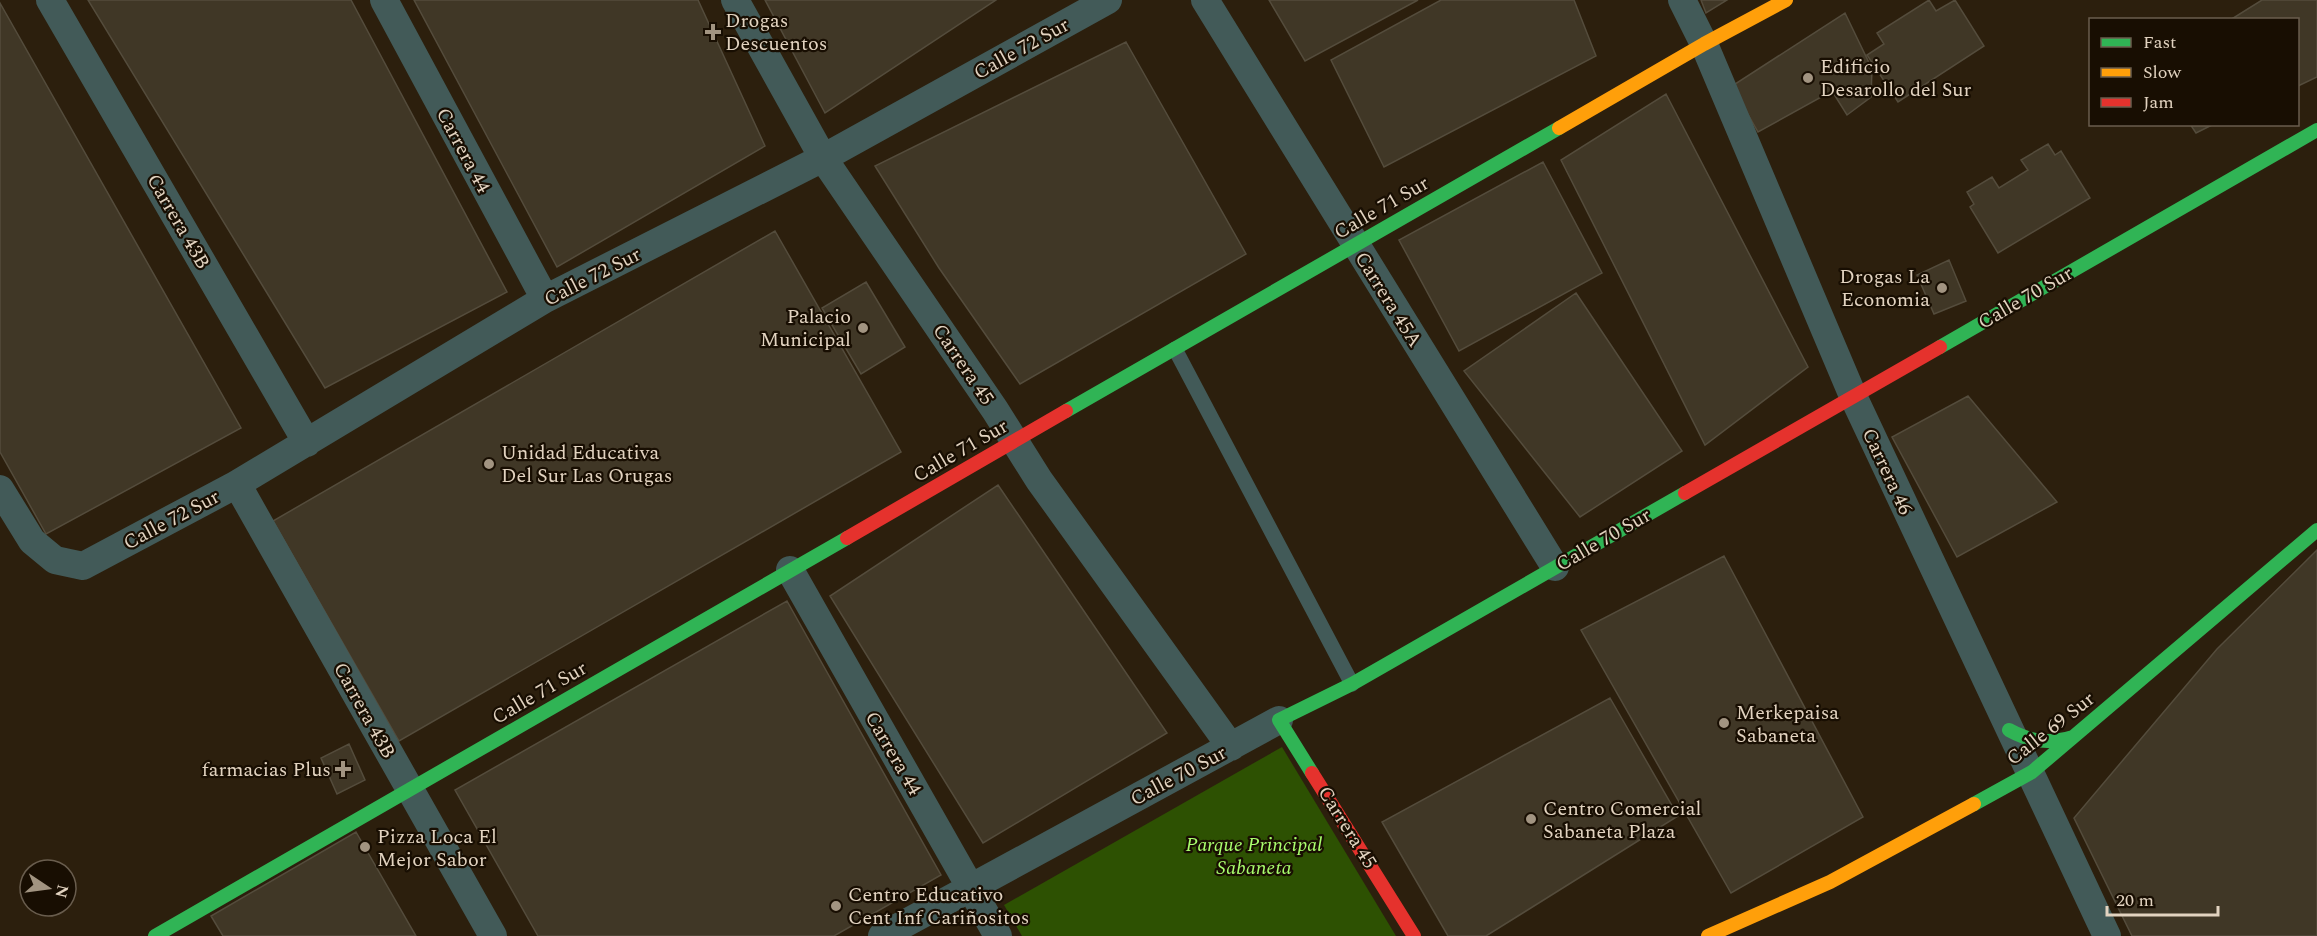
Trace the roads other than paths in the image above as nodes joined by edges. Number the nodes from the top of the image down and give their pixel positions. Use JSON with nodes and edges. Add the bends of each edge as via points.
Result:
{"nodes":[{"id":1,"x":50,"y":0,"type":"edge"},
{"id":2,"x":384,"y":0,"type":"edge"},
{"id":3,"x":735,"y":0,"type":"edge"},
{"id":4,"x":1108,"y":0,"type":"edge"},
{"id":5,"x":1205,"y":0,"type":"edge"},
{"id":6,"x":1682,"y":0,"type":"edge"},
{"id":7,"x":1786,"y":0,"type":"edge"},
{"id":8,"x":1704,"y":44,"type":"junction"},
{"id":9,"x":2317,"y":130,"type":"edge"},
{"id":10,"x":823,"y":158,"type":"junction"},
{"id":11,"x":1356,"y":244,"type":"junction"},
{"id":12,"x":545,"y":299,"type":"junction"},
{"id":13,"x":1174,"y":349,"type":"junction"},
{"id":14,"x":1853,"y":396,"type":"junction"},
{"id":15,"x":1015,"y":441,"type":"junction"},
{"id":16,"x":308,"y":442,"type":"junction"},
{"id":17,"x":237,"y":484,"type":"junction"},
{"id":18,"x":0,"y":489,"type":"edge"},
{"id":19,"x":2317,"y":530,"type":"edge"},
{"id":20,"x":1555,"y":567,"type":"junction"},
{"id":21,"x":790,"y":570,"type":"junction"},
{"id":22,"x":1352,"y":684,"type":"junction"},
{"id":23,"x":1279,"y":720,"type":"junction"},
{"id":24,"x":2009,"y":730,"type":"junction"},
{"id":25,"x":2073,"y":737,"type":"junction"},
{"id":26,"x":1230,"y":747,"type":"junction"},
{"id":27,"x":2032,"y":772,"type":"junction"},
{"id":28,"x":410,"y":790,"type":"junction"},
{"id":29,"x":971,"y":888,"type":"junction"},
{"id":30,"x":155,"y":936,"type":"edge"},
{"id":31,"x":492,"y":936,"type":"edge"},
{"id":32,"x":882,"y":936,"type":"edge"},
{"id":33,"x":998,"y":936,"type":"edge"},
{"id":34,"x":1414,"y":936,"type":"edge"},
{"id":35,"x":1708,"y":936,"type":"edge"},
{"id":36,"x":2108,"y":936,"type":"edge"}],
"edges":[{"from":1,"to":16,"type":"street","name":"Carrera 43B"},
{"from":2,"to":12,"type":"street","name":"Carrera 44"},
{"from":3,"to":10,"type":"street","name":"Carrera 45"},
{"from":4,"to":10,"type":"street","name":"Calle 72 Sur"},
{"from":5,"to":11,"type":"street","name":"Carrera 45A"},
{"from":6,"to":8,"type":"street","name":"Carrera 46"},
{"from":7,"to":8,"type":"street","name":"Calle 71 Sur"},
{"from":8,"to":11,"type":"street","name":"Calle 71 Sur"},
{"from":8,"to":14,"type":"street","name":"Carrera 46"},
{"from":9,"to":14,"type":"street","name":"Calle 70 Sur"},
{"from":10,"to":12,"type":"street","name":"Calle 72 Sur"},
{"from":10,"to":15,"type":"street","name":"Carrera 45"},
{"from":11,"to":13,"type":"street","name":"Calle 71 Sur"},
{"from":11,"to":20,"type":"street","name":"Carrera 45A"},
{"from":12,"to":16,"type":"street","name":"Calle 72 Sur"},
{"from":13,"to":15,"type":"street","name":"Calle 71 Sur"},
{"from":13,"to":22,"type":"lane"},
{"from":14,"to":20,"type":"street","name":"Calle 70 Sur"},
{"from":14,"to":24,"type":"street","name":"Carrera 46"},
{"from":15,"to":21,"type":"street","name":"Calle 71 Sur"},
{"from":15,"to":26,"type":"street","name":"Carrera 45"},
{"from":16,"to":17,"type":"street","name":"Calle 72 Sur"},
{"from":17,"to":18,"type":"street","name":"Calle 72 Sur","via":[[83,566],[55,560],[32,541]]},
{"from":17,"to":28,"type":"street","name":"Carrera 43B"},
{"from":19,"to":25,"type":"street","name":"Calle 69 Sur"},
{"from":20,"to":22,"type":"street","name":"Calle 70 Sur"},
{"from":21,"to":28,"type":"street","name":"Calle 71 Sur"},
{"from":21,"to":29,"type":"street","name":"Carrera 44"},
{"from":22,"to":23,"type":"street","name":"Calle 70 Sur"},
{"from":23,"to":26,"type":"street","name":"Calle 70 Sur"},
{"from":23,"to":34,"type":"street","name":"Carrera 45"},
{"from":24,"to":25,"type":"street","via":[[2029,741],[2052,744]]},
{"from":24,"to":27,"type":"street","name":"Carrera 46"},
{"from":25,"to":27,"type":"street","name":"Calle 69 Sur"},
{"from":26,"to":29,"type":"street","name":"Calle 70 Sur"},
{"from":27,"to":35,"type":"street","name":"Calle 69 Sur","via":[[1830,882]]},
{"from":27,"to":36,"type":"street","name":"Carrera 46"},
{"from":28,"to":30,"type":"street","name":"Calle 71 Sur"},
{"from":28,"to":31,"type":"street","name":"Carrera 43B"},
{"from":29,"to":32,"type":"street","name":"Calle 70 Sur"},
{"from":29,"to":33,"type":"street","name":"Carrera 44"}]}
